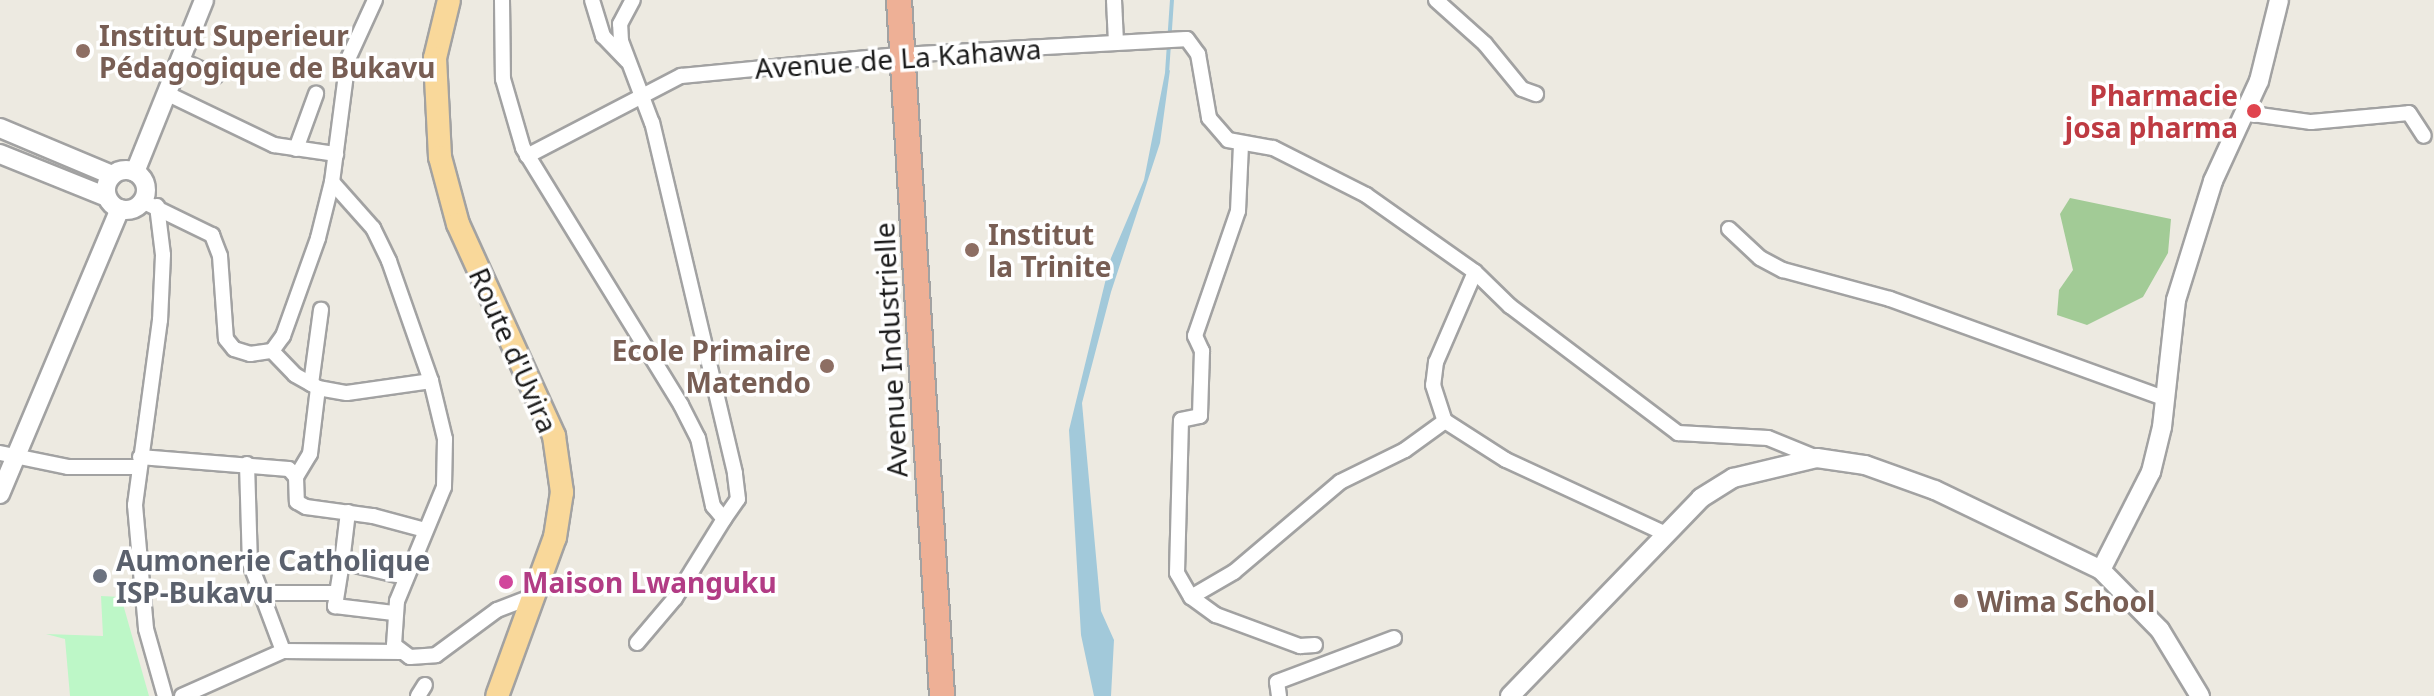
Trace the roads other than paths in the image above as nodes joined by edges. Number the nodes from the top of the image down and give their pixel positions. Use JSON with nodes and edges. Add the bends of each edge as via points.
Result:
{"nodes":[{"id":1,"x":204,"y":0,"type":"edge"},
{"id":2,"x":375,"y":0,"type":"edge"},
{"id":3,"x":449,"y":0,"type":"edge"},
{"id":4,"x":502,"y":0,"type":"edge"},
{"id":5,"x":592,"y":0,"type":"edge"},
{"id":6,"x":633,"y":0,"type":"edge"},
{"id":7,"x":899,"y":0,"type":"edge"},
{"id":8,"x":1114,"y":0,"type":"edge"},
{"id":9,"x":1436,"y":0,"type":"edge"},
{"id":10,"x":2279,"y":0,"type":"edge"},
{"id":11,"x":1116,"y":43,"type":"junction"},
{"id":12,"x":901,"y":55,"type":"junction"},
{"id":13,"x":181,"y":60,"type":"junction"},
{"id":14,"x":627,"y":61,"type":"junction"},
{"id":15,"x":216,"y":76,"type":"dead end"},
{"id":16,"x":168,"y":94,"type":"junction"},
{"id":17,"x":316,"y":94,"type":"dead end"},
{"id":18,"x":643,"y":94,"type":"junction"},
{"id":19,"x":1536,"y":94,"type":"dead end"},
{"id":20,"x":2245,"y":113,"type":"junction"},
{"id":21,"x":0,"y":128,"type":"edge"},
{"id":22,"x":2424,"y":136,"type":"dead end"},
{"id":23,"x":1241,"y":145,"type":"junction"},
{"id":24,"x":296,"y":149,"type":"junction"},
{"id":25,"x":0,"y":154,"type":"edge"},
{"id":26,"x":336,"y":154,"type":"junction"},
{"id":27,"x":527,"y":156,"type":"junction"},
{"id":28,"x":135,"y":172,"type":"junction"},
{"id":29,"x":112,"y":175,"type":"junction"},
{"id":30,"x":332,"y":182,"type":"junction"},
{"id":31,"x":113,"y":203,"type":"junction"},
{"id":32,"x":151,"y":204,"type":"junction"},
{"id":33,"x":1729,"y":229,"type":"dead end"},
{"id":34,"x":1475,"y":272,"type":"junction"},
{"id":35,"x":321,"y":310,"type":"dead end"},
{"id":36,"x":272,"y":351,"type":"junction"},
{"id":37,"x":431,"y":381,"type":"junction"},
{"id":38,"x":315,"y":386,"type":"junction"},
{"id":39,"x":2164,"y":398,"type":"junction"},
{"id":40,"x":1445,"y":421,"type":"junction"},
{"id":41,"x":7,"y":456,"type":"edge"},
{"id":42,"x":1817,"y":458,"type":"junction"},
{"id":43,"x":140,"y":462,"type":"junction"},
{"id":44,"x":247,"y":464,"type":"junction"},
{"id":45,"x":296,"y":477,"type":"junction"},
{"id":46,"x":0,"y":494,"type":"edge"},
{"id":47,"x":348,"y":512,"type":"junction"},
{"id":48,"x":724,"y":519,"type":"junction"},
{"id":49,"x":425,"y":530,"type":"junction"},
{"id":50,"x":1664,"y":533,"type":"junction"},
{"id":51,"x":342,"y":562,"type":"junction"},
{"id":52,"x":2101,"y":570,"type":"junction"},
{"id":53,"x":406,"y":577,"type":"junction"},
{"id":54,"x":262,"y":593,"type":"junction"},
{"id":55,"x":335,"y":593,"type":"junction"},
{"id":56,"x":531,"y":597,"type":"junction"},
{"id":57,"x":1191,"y":597,"type":"junction"},
{"id":58,"x":394,"y":613,"type":"junction"},
{"id":59,"x":1394,"y":638,"type":"dead end"},
{"id":60,"x":637,"y":643,"type":"dead end"},
{"id":61,"x":1315,"y":645,"type":"dead end"},
{"id":62,"x":283,"y":651,"type":"junction"},
{"id":63,"x":401,"y":652,"type":"junction"},
{"id":64,"x":165,"y":696,"type":"edge"},
{"id":65,"x":182,"y":696,"type":"edge"},
{"id":66,"x":497,"y":696,"type":"edge"},
{"id":67,"x":942,"y":696,"type":"edge"},
{"id":68,"x":1279,"y":696,"type":"edge"},
{"id":69,"x":1510,"y":696,"type":"edge"},
{"id":70,"x":2200,"y":696,"type":"edge"}],
"edges":[{"from":1,"to":13,"type":"street"},
{"from":2,"to":26,"type":"street","via":[[348,59]]},
{"from":3,"to":56,"type":"main road","name":"Route d'Uvira","via":[[435,58],[440,157],[458,224],[539,396],[559,464],[560,514]]},
{"from":4,"to":27,"type":"street","via":[[503,79]]},
{"from":5,"to":14,"type":"street","via":[[603,36]]},
{"from":6,"to":14,"type":"street","via":[[620,24]]},
{"from":7,"to":12,"type":"highway","name":"Avenue Industrielle"},
{"from":8,"to":11,"type":"street"},
{"from":9,"to":19,"type":"street","via":[[1485,44],[1522,89]]},
{"from":10,"to":20,"type":"street","via":[[2272,38]]},
{"from":11,"to":12,"type":"street","name":"Avenue de La Kahawa"},
{"from":11,"to":23,"type":"street","name":"Avenue de La Kahawa","via":[[1187,39],[1198,54],[1199,83],[1215,131]]},
{"from":12,"to":18,"type":"street","name":"Avenue de La Kahawa","via":[[681,76]]},
{"from":12,"to":67,"type":"highway","name":"Avenue Industrielle"},
{"from":13,"to":15,"type":"street"},
{"from":13,"to":16,"type":"street"},
{"from":14,"to":18,"type":"street"},
{"from":16,"to":24,"type":"street","via":[[274,145]]},
{"from":16,"to":28,"type":"street"},
{"from":17,"to":24,"type":"street"},
{"from":18,"to":27,"type":"street","name":"Avenue de La Kahawa"},
{"from":18,"to":48,"type":"street","via":[[735,473],[738,499]]},
{"from":20,"to":22,"type":"street","via":[[2311,122],[2409,113]]},
{"from":20,"to":39,"type":"street","via":[[2213,181],[2176,300]]},
{"from":21,"to":29,"type":"street"},
{"from":23,"to":34,"type":"street","via":[[1289,154],[1366,195]]},
{"from":23,"to":57,"type":"street","via":[[1238,211],[1195,336],[1202,351],[1200,416],[1181,420],[1175,555],[1177,573]]},
{"from":24,"to":26,"type":"street"},
{"from":25,"to":31,"type":"street"},
{"from":26,"to":30,"type":"street"},
{"from":27,"to":48,"type":"street","via":[[681,405],[706,461],[713,506]]},
{"from":28,"to":29,"type":"street"},
{"from":28,"to":32,"type":"street"},
{"from":29,"to":31,"type":"street"},
{"from":30,"to":36,"type":"street","via":[[313,253],[283,336]]},
{"from":30,"to":37,"type":"street","via":[[382,245]]},
{"from":31,"to":32,"type":"street"},
{"from":31,"to":41,"type":"street"},
{"from":32,"to":36,"type":"street","via":[[212,235],[220,256],[222,326],[234,349]]},
{"from":32,"to":43,"type":"street","via":[[163,255],[160,320]]},
{"from":33,"to":39,"type":"street","via":[[1760,258],[1783,270],[1890,299]]},
{"from":34,"to":40,"type":"street","via":[[1436,362],[1433,385]]},
{"from":34,"to":42,"type":"street","via":[[1510,306],[1678,433],[1768,438]]},
{"from":35,"to":38,"type":"street"},
{"from":36,"to":38,"type":"street"},
{"from":37,"to":38,"type":"street","via":[[347,393]]},
{"from":37,"to":49,"type":"street","via":[[447,464],[444,487]]},
{"from":38,"to":45,"type":"street","via":[[310,454]]},
{"from":39,"to":52,"type":"street","via":[[2151,472]]},
{"from":40,"to":50,"type":"street","via":[[1506,460]]},
{"from":40,"to":57,"type":"street","via":[[1405,450],[1340,482],[1234,572]]},
{"from":41,"to":43,"type":"street","via":[[68,467]]},
{"from":41,"to":46,"type":"street"},
{"from":42,"to":50,"type":"street","via":[[1733,478],[1701,498]]},
{"from":42,"to":52,"type":"street","via":[[1865,465],[1935,490]]},
{"from":43,"to":44,"type":"street"},
{"from":43,"to":64,"type":"street","via":[[138,562],[146,629]]},
{"from":44,"to":45,"type":"street","via":[[289,469]]},
{"from":44,"to":54,"type":"street","via":[[248,552]]},
{"from":45,"to":47,"type":"street","via":[[297,502]]},
{"from":47,"to":49,"type":"street"},
{"from":47,"to":51,"type":"street"},
{"from":48,"to":60,"type":"street","via":[[675,598]]},
{"from":49,"to":53,"type":"street"},
{"from":50,"to":69,"type":"street"},
{"from":51,"to":53,"type":"street"},
{"from":51,"to":55,"type":"street"},
{"from":52,"to":70,"type":"street","via":[[2160,630]]},
{"from":53,"to":58,"type":"street"},
{"from":54,"to":55,"type":"street"},
{"from":54,"to":62,"type":"street"},
{"from":55,"to":58,"type":"street","via":[[335,606]]},
{"from":56,"to":63,"type":"street","via":[[497,610],[436,655],[424,658]]},
{"from":56,"to":66,"type":"main road","name":"Route d'Uvira"},
{"from":57,"to":61,"type":"street","via":[[1238,626],[1300,646]]},
{"from":58,"to":63,"type":"street","via":[[394,645]]},
{"from":59,"to":68,"type":"street","via":[[1277,682]]},
{"from":62,"to":63,"type":"street"},
{"from":62,"to":65,"type":"street"}]}
